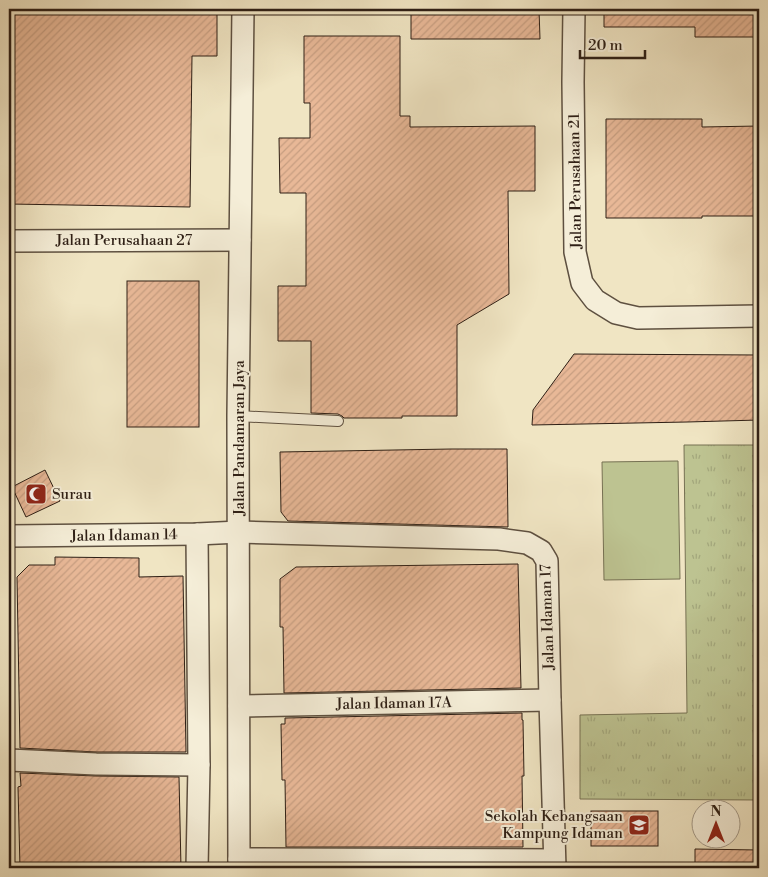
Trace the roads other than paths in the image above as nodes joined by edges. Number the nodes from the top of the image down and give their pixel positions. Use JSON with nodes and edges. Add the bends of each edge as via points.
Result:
{"nodes":[{"id":1,"x":243,"y":9,"type":"edge"},
{"id":2,"x":574,"y":9,"type":"edge"},
{"id":3,"x":240,"y":240,"type":"junction"},
{"id":4,"x":9,"y":241,"type":"edge"},
{"id":5,"x":759,"y":316,"type":"edge"},
{"id":6,"x":238,"y":416,"type":"junction"},
{"id":7,"x":338,"y":421,"type":"dead end"},
{"id":8,"x":239,"y":532,"type":"junction"},
{"id":9,"x":197,"y":534,"type":"junction"},
{"id":10,"x":9,"y":536,"type":"edge"},
{"id":11,"x":550,"y":700,"type":"junction"},
{"id":12,"x":239,"y":706,"type":"junction"},
{"id":13,"x":9,"y":760,"type":"edge"},
{"id":14,"x":199,"y":765,"type":"junction"},
{"id":15,"x":239,"y":863,"type":"edge"},
{"id":16,"x":555,"y":864,"type":"edge"},
{"id":17,"x":198,"y":868,"type":"edge"}],
"edges":[{"from":1,"to":3,"type":"street","name":"Jalan Pandamaran Jaya"},
{"from":2,"to":5,"type":"street","name":"Jalan Perusahaan 21","via":[[575,252],[582,283],[595,300],[616,313],[638,318]]},
{"from":3,"to":4,"type":"street","name":"Jalan Perusahaan 27"},
{"from":3,"to":6,"type":"street","name":"Jalan Pandamaran Jaya"},
{"from":6,"to":7,"type":"lane"},
{"from":6,"to":8,"type":"street","name":"Jalan Pandamaran Jaya"},
{"from":8,"to":9,"type":"street","name":"Jalan Idaman 14"},
{"from":8,"to":11,"type":"street","name":"Jalan Idaman 17","via":[[499,539],[527,543],[541,551],[547,562]]},
{"from":8,"to":12,"type":"street","name":"Jalan Pandamaran Jaya"},
{"from":9,"to":10,"type":"street","name":"Jalan Idaman 14"},
{"from":9,"to":14,"type":"street"},
{"from":11,"to":12,"type":"street","name":"Jalan Idaman 17A"},
{"from":11,"to":16,"type":"street","name":"Jalan Idaman 17"},
{"from":12,"to":15,"type":"street","name":"Jalan Pandamaran Jaya"},
{"from":13,"to":14,"type":"street"},
{"from":14,"to":17,"type":"street"},
{"from":15,"to":16,"type":"street"}]}
